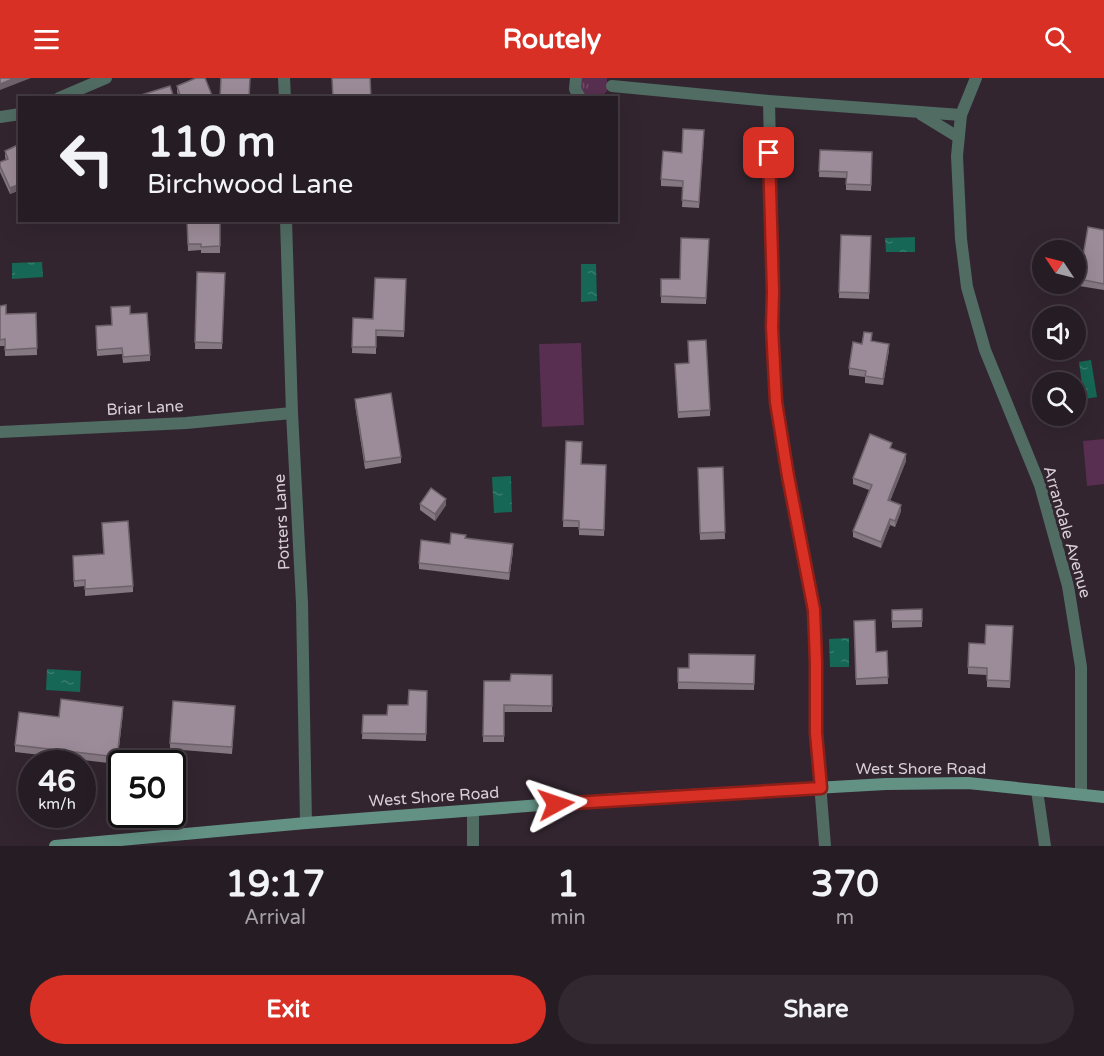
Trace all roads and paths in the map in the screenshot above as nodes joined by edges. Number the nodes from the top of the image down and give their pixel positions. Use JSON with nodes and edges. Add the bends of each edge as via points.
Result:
{"nodes":[{"id":1,"x":106,"y":78,"type":"edge"},
{"id":2,"x":284,"y":78,"type":"edge"},
{"id":3,"x":576,"y":78,"type":"edge"},
{"id":4,"x":976,"y":78,"type":"edge"},
{"id":5,"x":610,"y":87,"type":"edge"},
{"id":6,"x":64,"y":96,"type":"edge"},
{"id":7,"x":285,"y":96,"type":"edge"},
{"id":8,"x":579,"y":96,"type":"edge"},
{"id":9,"x":769,"y":101,"type":"junction"},
{"id":10,"x":918,"y":112,"type":"junction"},
{"id":11,"x":18,"y":114,"type":"edge"},
{"id":12,"x":961,"y":115,"type":"junction"},
{"id":13,"x":0,"y":117,"type":"edge"},
{"id":14,"x":958,"y":137,"type":"junction"},
{"id":15,"x":286,"y":222,"type":"edge"},
{"id":16,"x":292,"y":413,"type":"junction"},
{"id":17,"x":0,"y":432,"type":"edge"},
{"id":18,"x":821,"y":788,"type":"junction"},
{"id":19,"x":1037,"y":790,"type":"junction"},
{"id":20,"x":1081,"y":794,"type":"junction"},
{"id":21,"x":1104,"y":797,"type":"edge"},
{"id":22,"x":472,"y":810,"type":"junction"},
{"id":23,"x":306,"y":823,"type":"junction"},
{"id":24,"x":55,"y":846,"type":"edge"},
{"id":25,"x":473,"y":846,"type":"edge"},
{"id":26,"x":825,"y":846,"type":"edge"},
{"id":27,"x":1045,"y":846,"type":"edge"}],
"edges":[{"from":1,"to":6,"type":"street"},
{"from":2,"to":7,"type":"street"},
{"from":3,"to":8,"type":"street"},
{"from":4,"to":12,"type":"street","name":"Arrandale Avenue"},
{"from":5,"to":9,"type":"street"},
{"from":9,"to":10,"type":"street"},
{"from":9,"to":18,"type":"street","via":[[776,402],[814,610]]},
{"from":10,"to":12,"type":"street"},
{"from":10,"to":14,"type":"street"},
{"from":11,"to":13,"type":"street"},
{"from":12,"to":14,"type":"street","name":"Arrandale Avenue"},
{"from":14,"to":20,"type":"street","name":"Arrandale Avenue","via":[[961,238],[967,287],[985,350],[1040,485],[1068,586],[1082,667]]},
{"from":15,"to":16,"type":"street","name":"Potters Lane"},
{"from":16,"to":17,"type":"street","name":"Briar Lane","via":[[186,423]]},
{"from":16,"to":23,"type":"street","name":"Potters Lane","via":[[302,603]]},
{"from":18,"to":19,"type":"main road","name":"West Shore Road","via":[[950,783]]},
{"from":18,"to":22,"type":"main road","name":"West Shore Road"},
{"from":18,"to":26,"type":"street"},
{"from":19,"to":20,"type":"main road","name":"West Shore Road"},
{"from":19,"to":27,"type":"street"},
{"from":20,"to":21,"type":"main road","name":"West Shore Road"},
{"from":22,"to":23,"type":"main road","name":"West Shore Road"},
{"from":22,"to":25,"type":"street"},
{"from":23,"to":24,"type":"main road","name":"West Shore Road"}]}
